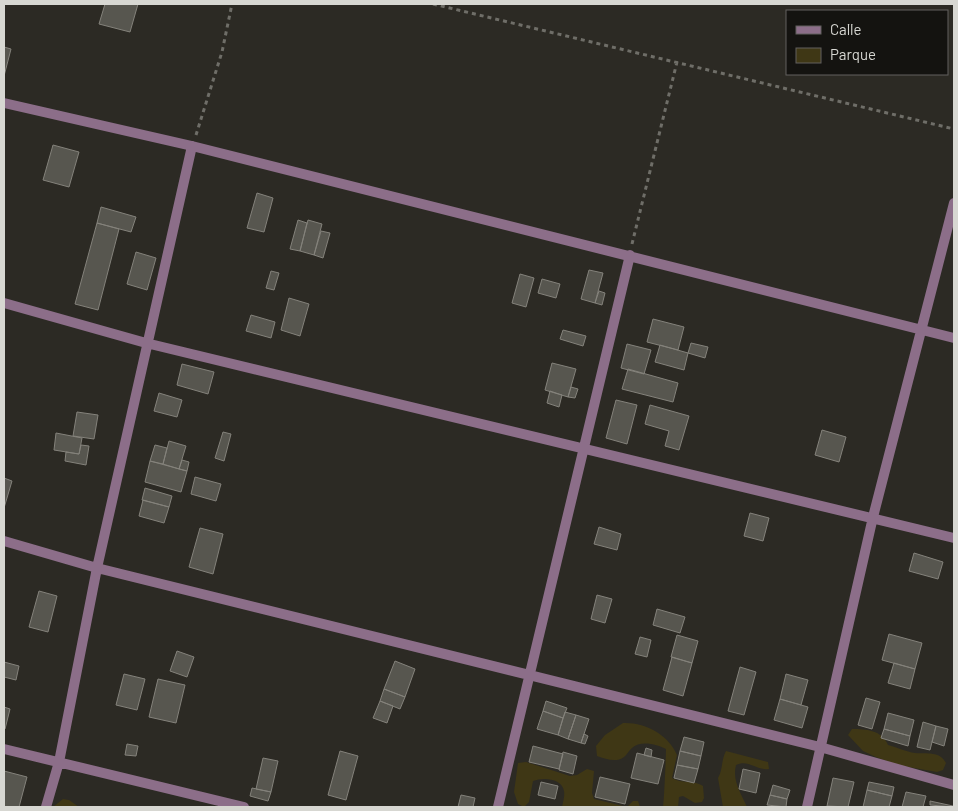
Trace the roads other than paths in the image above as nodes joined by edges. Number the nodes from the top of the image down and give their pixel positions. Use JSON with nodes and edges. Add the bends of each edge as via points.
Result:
{"nodes":[{"id":1,"x":4,"y":103,"type":"edge"},
{"id":2,"x":192,"y":146,"type":"junction"},
{"id":3,"x":954,"y":203,"type":"edge"},
{"id":4,"x":630,"y":255,"type":"junction"},
{"id":5,"x":4,"y":303,"type":"edge"},
{"id":6,"x":921,"y":329,"type":"junction"},
{"id":7,"x":954,"y":338,"type":"edge"},
{"id":8,"x":146,"y":344,"type":"junction"},
{"id":9,"x":584,"y":448,"type":"junction"},
{"id":10,"x":873,"y":517,"type":"junction"},
{"id":11,"x":954,"y":538,"type":"edge"},
{"id":12,"x":4,"y":541,"type":"edge"},
{"id":13,"x":97,"y":568,"type":"junction"},
{"id":14,"x":531,"y":675,"type":"junction"},
{"id":15,"x":820,"y":748,"type":"junction"},
{"id":16,"x":4,"y":749,"type":"edge"},
{"id":17,"x":59,"y":762,"type":"junction"},
{"id":18,"x":954,"y":785,"type":"edge"},
{"id":19,"x":46,"y":807,"type":"edge"},
{"id":20,"x":244,"y":807,"type":"edge"},
{"id":21,"x":498,"y":807,"type":"edge"},
{"id":22,"x":807,"y":807,"type":"edge"}],
"edges":[{"from":1,"to":2,"type":"street"},
{"from":2,"to":4,"type":"street"},
{"from":2,"to":8,"type":"street"},
{"from":3,"to":6,"type":"street"},
{"from":4,"to":6,"type":"street"},
{"from":4,"to":9,"type":"street"},
{"from":5,"to":8,"type":"street"},
{"from":6,"to":7,"type":"street"},
{"from":6,"to":10,"type":"street"},
{"from":8,"to":9,"type":"street"},
{"from":8,"to":13,"type":"street"},
{"from":9,"to":10,"type":"street"},
{"from":9,"to":14,"type":"street"},
{"from":10,"to":11,"type":"street"},
{"from":10,"to":15,"type":"street"},
{"from":12,"to":13,"type":"street"},
{"from":13,"to":14,"type":"street"},
{"from":13,"to":17,"type":"street"},
{"from":14,"to":15,"type":"street"},
{"from":14,"to":21,"type":"street"},
{"from":15,"to":18,"type":"street"},
{"from":15,"to":22,"type":"street"},
{"from":16,"to":17,"type":"street"},
{"from":17,"to":19,"type":"street"},
{"from":17,"to":20,"type":"street"}]}
